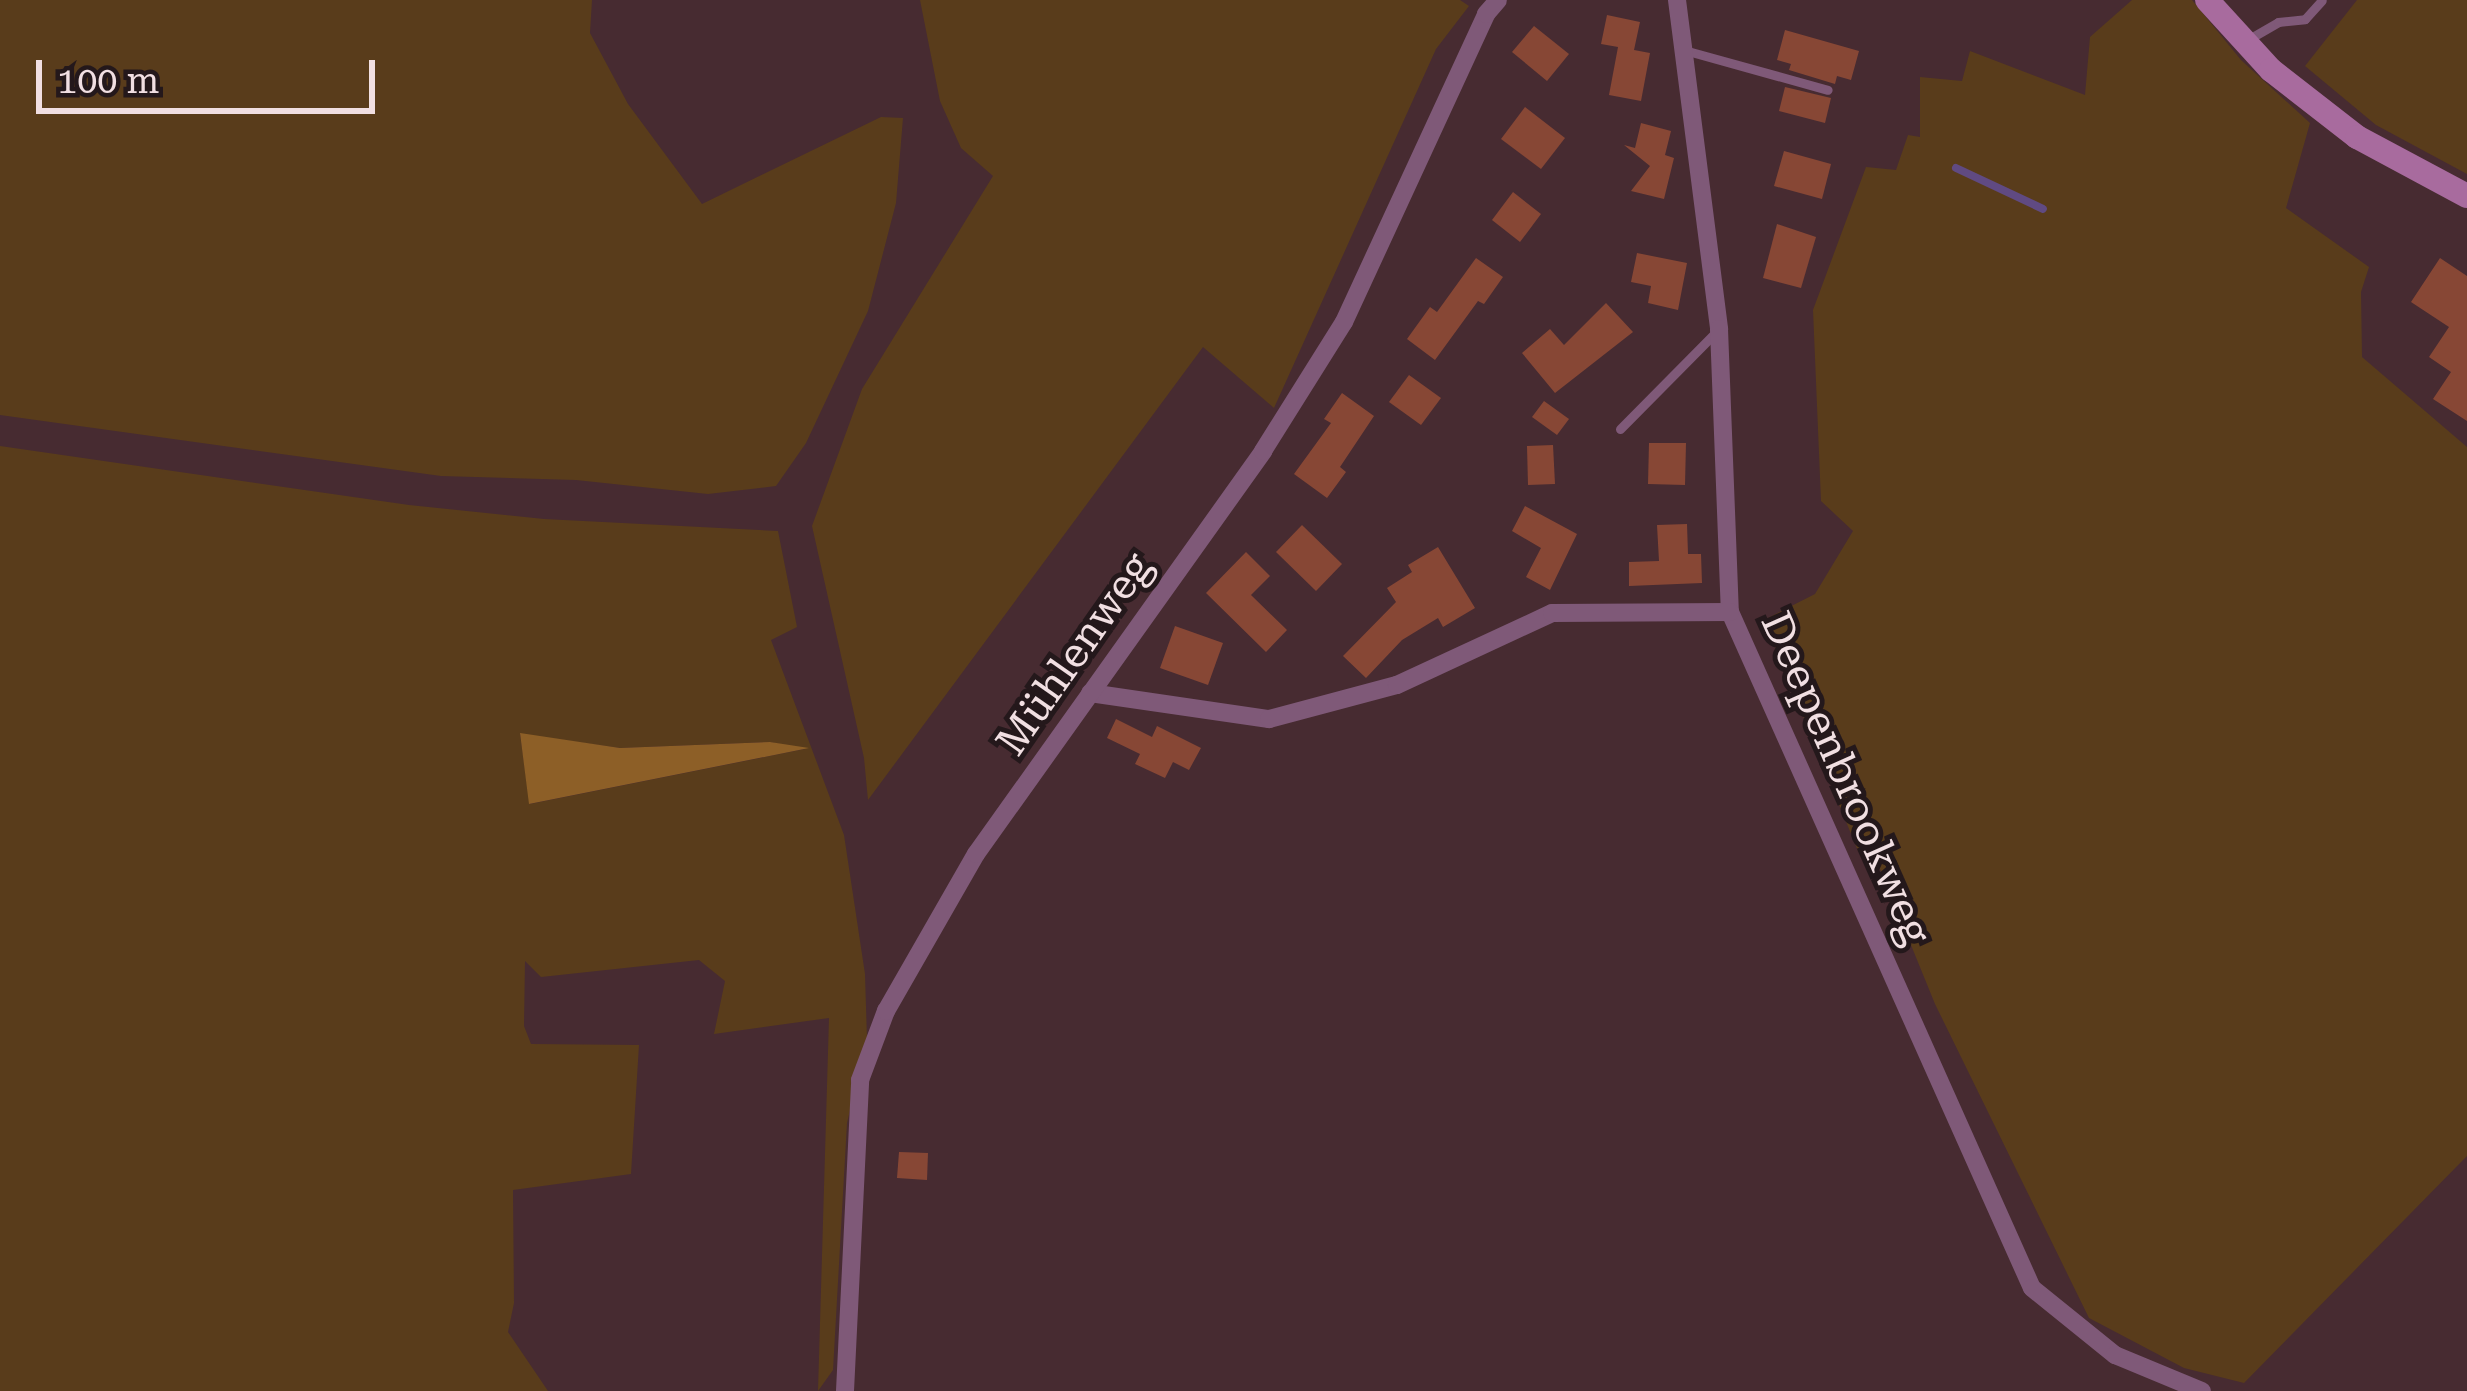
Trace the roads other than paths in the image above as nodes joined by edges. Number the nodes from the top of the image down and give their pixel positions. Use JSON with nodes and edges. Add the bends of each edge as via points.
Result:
{"nodes":[{"id":1,"x":1498,"y":0,"type":"edge"},
{"id":2,"x":1677,"y":0,"type":"edge"},
{"id":3,"x":2207,"y":0,"type":"edge"},
{"id":4,"x":2322,"y":0,"type":"edge"},
{"id":5,"x":2244,"y":42,"type":"junction"},
{"id":6,"x":1684,"y":50,"type":"junction"},
{"id":7,"x":1828,"y":90,"type":"dead end"},
{"id":8,"x":2467,"y":196,"type":"edge"},
{"id":9,"x":1719,"y":329,"type":"junction"},
{"id":10,"x":1620,"y":429,"type":"dead end"},
{"id":11,"x":1730,"y":612,"type":"junction"},
{"id":12,"x":1090,"y":693,"type":"junction"},
{"id":13,"x":845,"y":1391,"type":"edge"},
{"id":14,"x":2202,"y":1391,"type":"edge"}],
"edges":[{"from":1,"to":12,"type":"street","name":"Mühlenweg","via":[[1344,322],[1263,451]]},
{"from":2,"to":6,"type":"street","name":"Deepenbrookweg"},
{"from":3,"to":5,"type":"main road"},
{"from":4,"to":5,"type":"lane","via":[[2305,19],[2278,22]]},
{"from":5,"to":8,"type":"main road","via":[[2357,137]]},
{"from":6,"to":7,"type":"lane"},
{"from":6,"to":9,"type":"street","name":"Deepenbrookweg"},
{"from":9,"to":10,"type":"lane"},
{"from":9,"to":11,"type":"street","name":"Deepenbrookweg"},
{"from":11,"to":12,"type":"street","via":[[1552,613],[1397,686],[1269,719]]},
{"from":11,"to":14,"type":"street","name":"Deepenbrookweg","via":[[2032,1288],[2115,1355]]},
{"from":12,"to":13,"type":"street","name":"Mühlenweg","via":[[976,854],[886,1012],[860,1080]]}]}
